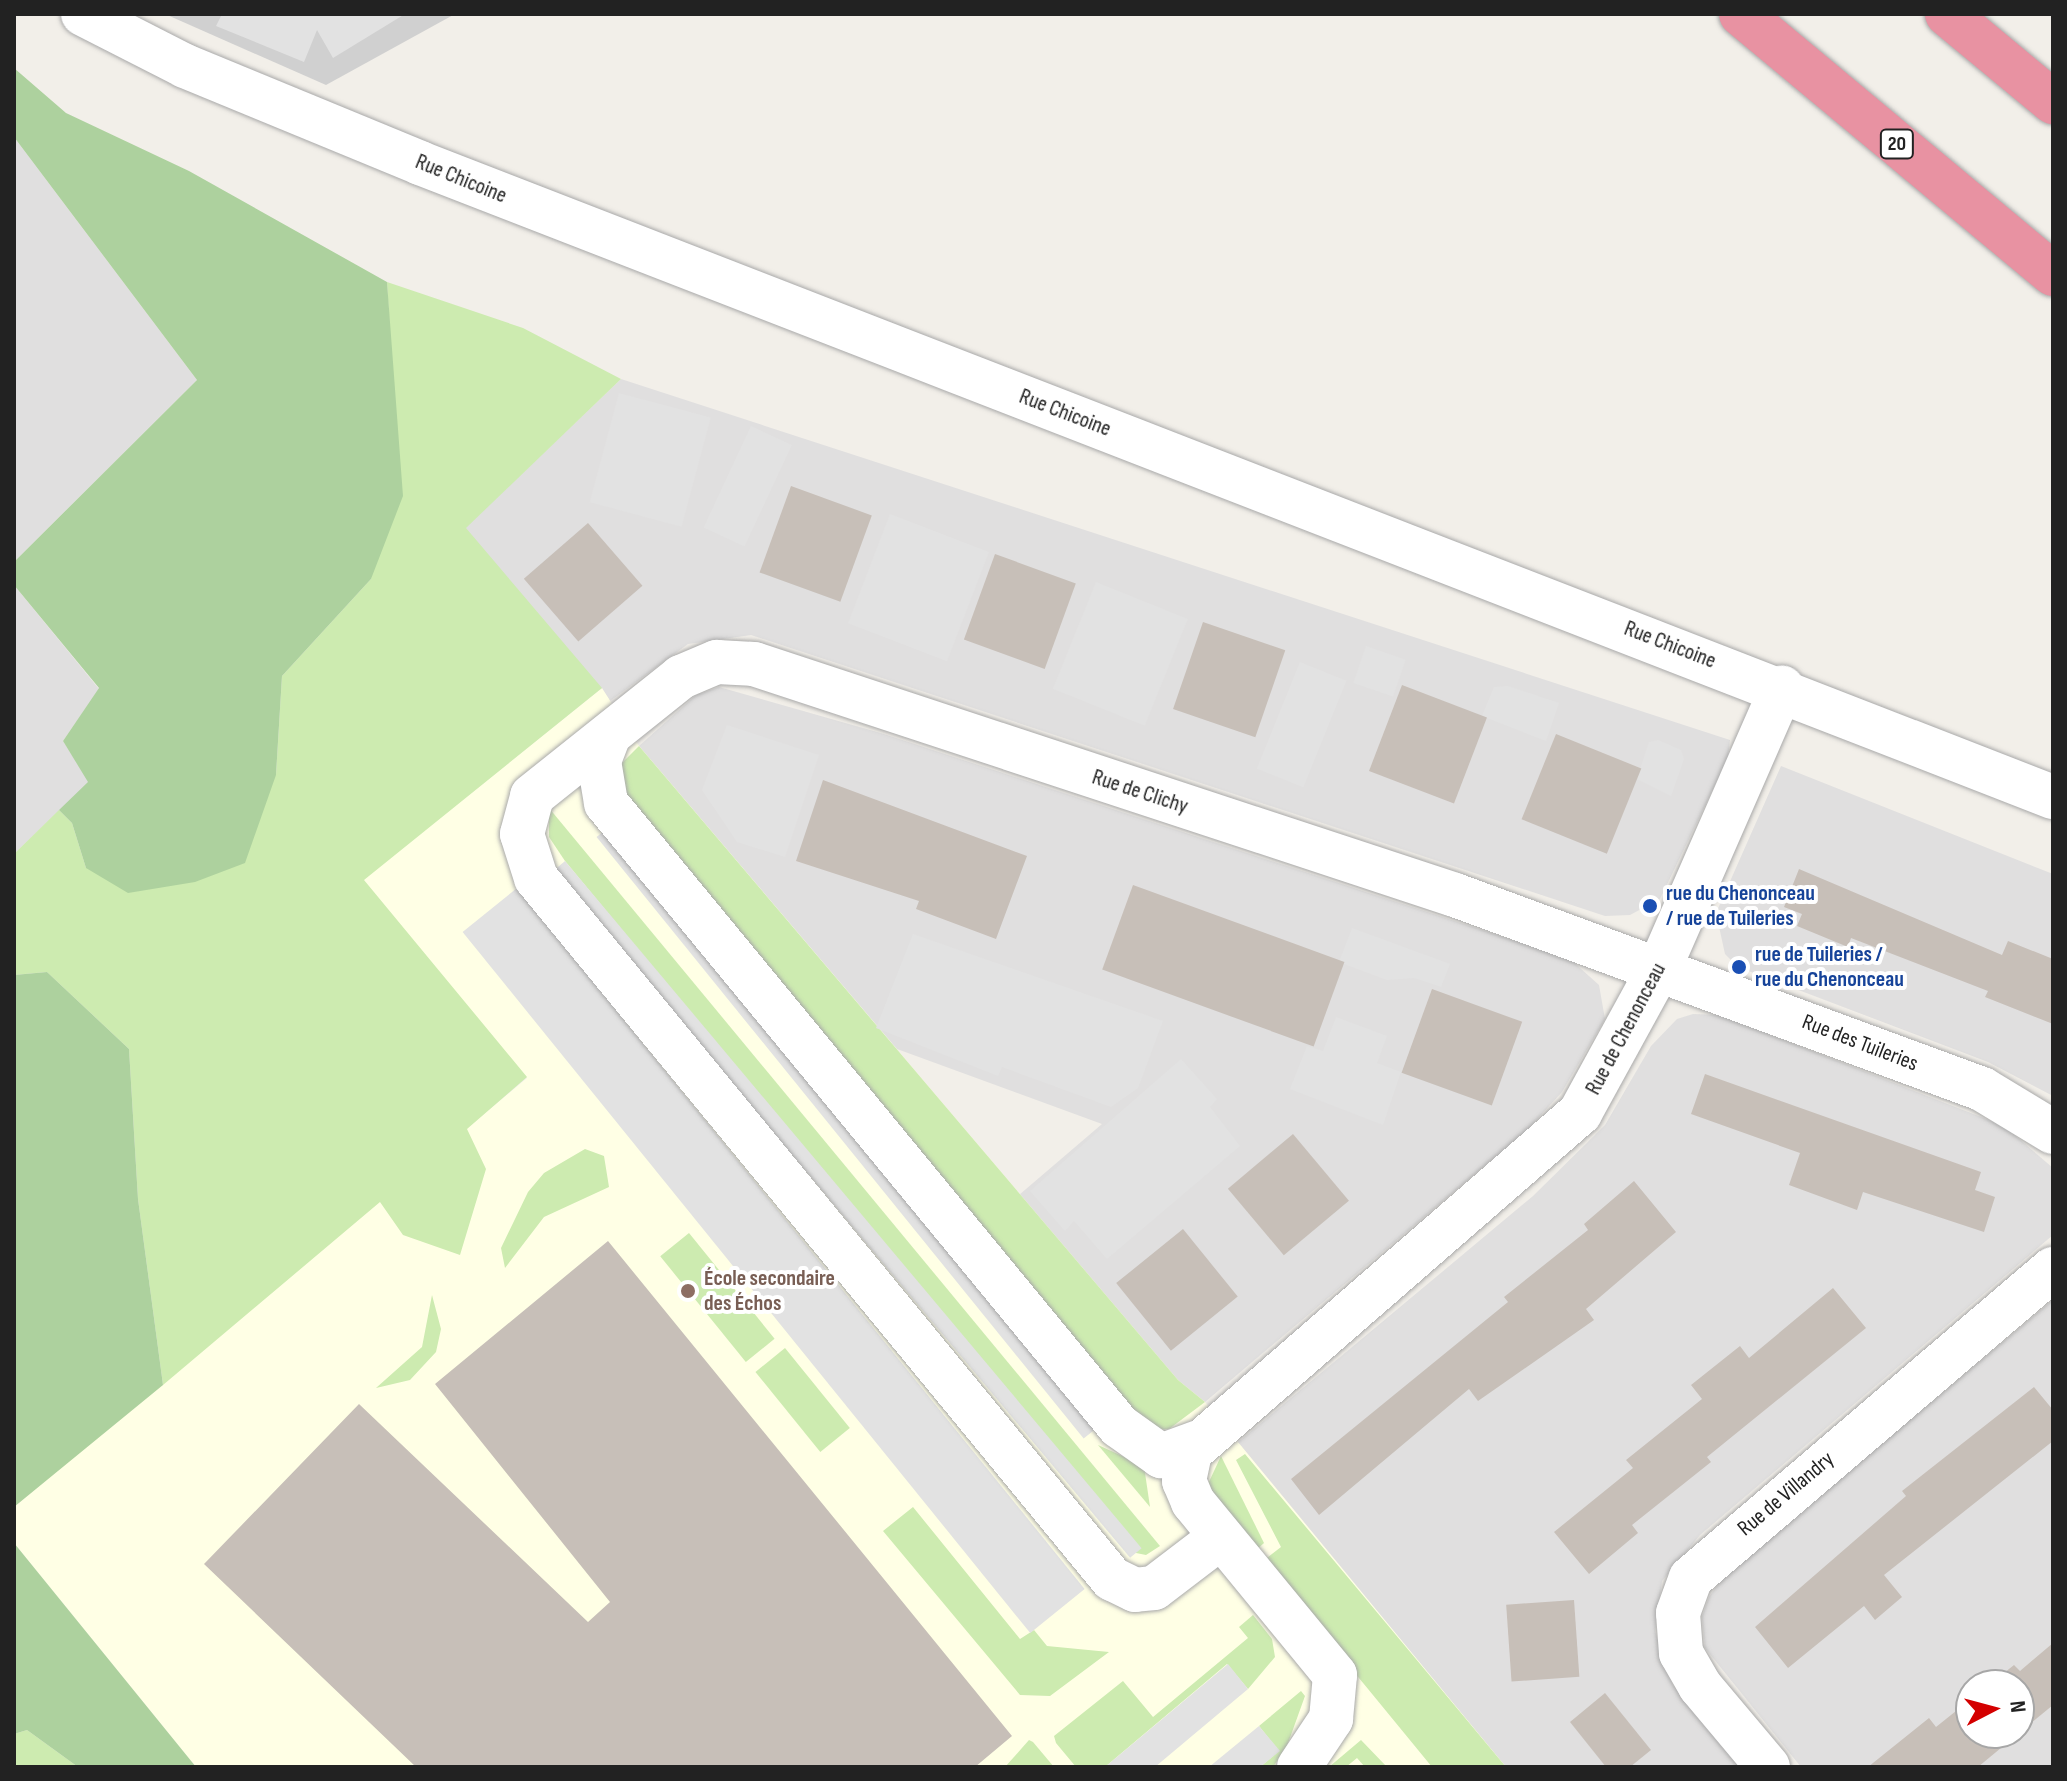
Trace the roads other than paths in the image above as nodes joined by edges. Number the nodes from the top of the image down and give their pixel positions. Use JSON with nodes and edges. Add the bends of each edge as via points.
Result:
{"nodes":[{"id":1,"x":83,"y":14,"type":"edge"},
{"id":2,"x":1741,"y":14,"type":"edge"},
{"id":3,"x":1947,"y":14,"type":"edge"},
{"id":4,"x":143,"y":29,"type":"edge"},
{"id":5,"x":2053,"y":102,"type":"edge"},
{"id":6,"x":2053,"y":274,"type":"edge"},
{"id":7,"x":1782,"y":688,"type":"junction"},
{"id":8,"x":620,"y":727,"type":"junction"},
{"id":9,"x":2053,"y":797,"type":"edge"},
{"id":10,"x":1660,"y":967,"type":"junction"},
{"id":11,"x":2053,"y":1132,"type":"edge"},
{"id":12,"x":2053,"y":1269,"type":"edge"},
{"id":13,"x":1212,"y":1432,"type":"junction"},
{"id":14,"x":1221,"y":1537,"type":"junction"},
{"id":15,"x":1299,"y":1767,"type":"edge"},
{"id":16,"x":1768,"y":1767,"type":"edge"}],
"edges":[{"from":1,"to":4,"type":"street","name":"Rue Chicoine"},
{"from":2,"to":6,"type":"highway","number":"20"},
{"from":3,"to":5,"type":"highway"},
{"from":4,"to":7,"type":"street","name":"Rue Chicoine","via":[[714,279]]},
{"from":7,"to":9,"type":"street","name":"Rue Chicoine"},
{"from":7,"to":10,"type":"street","name":"Rue de Chenonceau"},
{"from":8,"to":10,"type":"street","name":"Rue de Clichy","via":[[700,665],[754,664]]},
{"from":8,"to":13,"type":"street","via":[[599,761],[606,803],[1119,1426],[1161,1456]]},
{"from":8,"to":14,"type":"street","name":"Rue de Clichy","via":[[542,785],[526,808],[523,845],[543,888],[1112,1579],[1135,1590],[1154,1588]]},
{"from":10,"to":11,"type":"street","name":"Rue des Tuileries","via":[[1982,1089]]},
{"from":10,"to":13,"type":"street","name":"Rue de Chenonceau","via":[[1598,1087],[1559,1136]]},
{"from":12,"to":16,"type":"street","name":"Rue de Villandry","via":[[1691,1578],[1678,1613],[1681,1653],[1700,1686]]},
{"from":13,"to":14,"type":"street","via":[[1188,1457],[1184,1481]]},
{"from":14,"to":15,"type":"street","via":[[1335,1675],[1331,1719]]}]}
